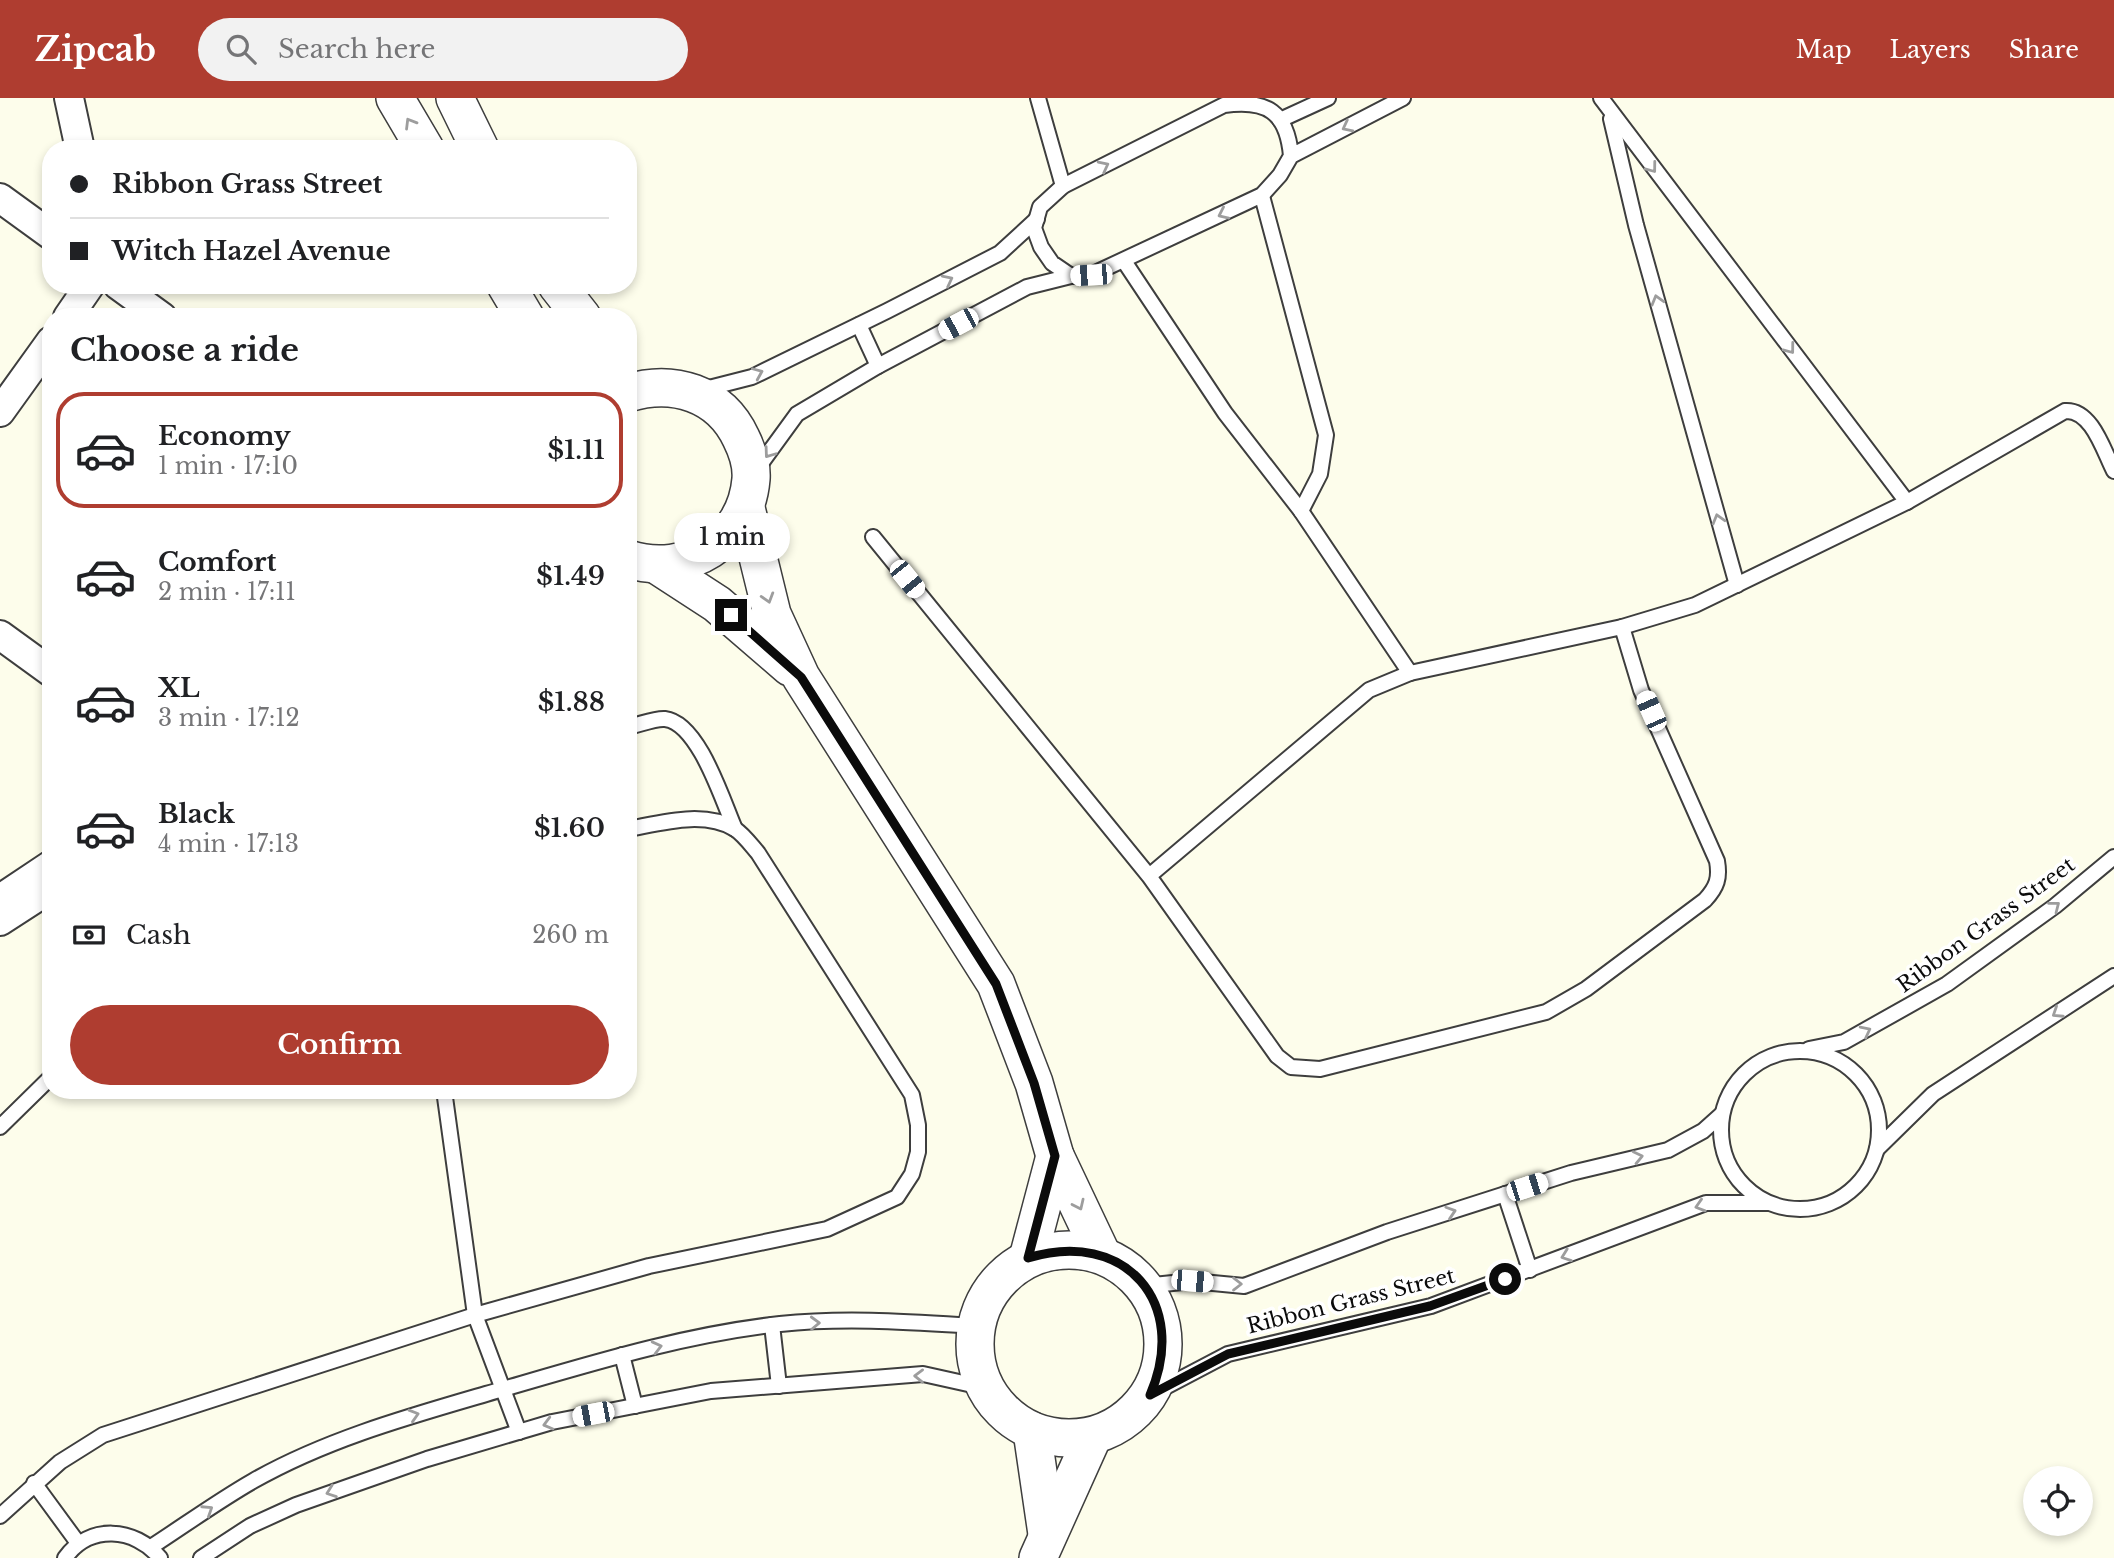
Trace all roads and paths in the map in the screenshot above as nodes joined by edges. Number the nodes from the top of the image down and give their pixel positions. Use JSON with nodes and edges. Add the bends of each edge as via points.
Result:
{"nodes":[{"id":1,"x":69,"y":98,"type":"edge"},
{"id":2,"x":395,"y":98,"type":"edge"},
{"id":3,"x":455,"y":98,"type":"edge"},
{"id":4,"x":1038,"y":98,"type":"edge"},
{"id":5,"x":1328,"y":98,"type":"edge"},
{"id":6,"x":1403,"y":98,"type":"edge"},
{"id":7,"x":1601,"y":98,"type":"edge"},
{"id":8,"x":1221,"y":102,"type":"edge"},
{"id":9,"x":1610,"y":114,"type":"junction"},
{"id":10,"x":1280,"y":120,"type":"junction"},
{"id":11,"x":78,"y":140,"type":"edge"},
{"id":12,"x":420,"y":140,"type":"edge"},
{"id":13,"x":476,"y":140,"type":"edge"},
{"id":14,"x":1291,"y":156,"type":"junction"},
{"id":15,"x":1063,"y":186,"type":"junction"},
{"id":16,"x":1262,"y":196,"type":"junction"},
{"id":17,"x":0,"y":198,"type":"edge"},
{"id":18,"x":1037,"y":219,"type":"junction"},
{"id":19,"x":42,"y":228,"type":"edge"},
{"id":20,"x":1124,"y":261,"type":"junction"},
{"id":21,"x":1071,"y":275,"type":"junction"},
{"id":22,"x":130,"y":294,"type":"edge"},
{"id":23,"x":564,"y":294,"type":"edge"},
{"id":24,"x":150,"y":308,"type":"edge"},
{"id":25,"x":575,"y":308,"type":"edge"},
{"id":26,"x":859,"y":325,"type":"junction"},
{"id":27,"x":42,"y":354,"type":"edge"},
{"id":28,"x":878,"y":366,"type":"junction"},
{"id":29,"x":641,"y":390,"type":"edge"},
{"id":30,"x":692,"y":392,"type":"junction"},
{"id":31,"x":0,"y":412,"type":"edge"},
{"id":32,"x":2114,"y":471,"type":"edge"},
{"id":33,"x":749,"y":492,"type":"junction"},
{"id":34,"x":1907,"y":502,"type":"junction"},
{"id":35,"x":1301,"y":511,"type":"junction"},
{"id":36,"x":873,"y":537,"type":"dead end"},
{"id":37,"x":637,"y":561,"type":"edge"},
{"id":38,"x":637,"y":562,"type":"edge"},
{"id":39,"x":1737,"y":585,"type":"junction"},
{"id":40,"x":1622,"y":627,"type":"junction"},
{"id":41,"x":0,"y":635,"type":"edge"},
{"id":42,"x":42,"y":665,"type":"edge"},
{"id":43,"x":1410,"y":673,"type":"junction"},
{"id":44,"x":801,"y":677,"type":"junction"},
{"id":45,"x":637,"y":725,"type":"edge"},
{"id":46,"x":637,"y":828,"type":"edge"},
{"id":47,"x":735,"y":830,"type":"junction"},
{"id":48,"x":2114,"y":857,"type":"edge"},
{"id":49,"x":42,"y":871,"type":"edge"},
{"id":50,"x":1149,"y":876,"type":"junction"},
{"id":51,"x":42,"y":894,"type":"edge"},
{"id":52,"x":0,"y":899,"type":"edge"},
{"id":53,"x":0,"y":921,"type":"edge"},
{"id":54,"x":2114,"y":976,"type":"edge"},
{"id":55,"x":1801,"y":1051,"type":"junction"},
{"id":56,"x":42,"y":1086,"type":"edge"},
{"id":57,"x":445,"y":1099,"type":"edge"},
{"id":58,"x":1722,"y":1114,"type":"junction"},
{"id":59,"x":0,"y":1127,"type":"edge"},
{"id":60,"x":1877,"y":1149,"type":"junction"},
{"id":61,"x":1055,"y":1156,"type":"junction"},
{"id":62,"x":1505,"y":1194,"type":"junction"},
{"id":63,"x":1768,"y":1203,"type":"junction"},
{"id":64,"x":1102,"y":1255,"type":"junction"},
{"id":65,"x":1028,"y":1258,"type":"junction"},
{"id":66,"x":1530,"y":1270,"type":"junction"},
{"id":67,"x":1144,"y":1286,"type":"junction"},
{"id":68,"x":475,"y":1315,"type":"junction"},
{"id":69,"x":772,"y":1325,"type":"junction"},
{"id":70,"x":976,"y":1326,"type":"junction"},
{"id":71,"x":622,"y":1355,"type":"junction"},
{"id":72,"x":779,"y":1386,"type":"junction"},
{"id":73,"x":986,"y":1388,"type":"junction"},
{"id":74,"x":504,"y":1389,"type":"junction"},
{"id":75,"x":1150,"y":1395,"type":"junction"},
{"id":76,"x":635,"y":1406,"type":"junction"},
{"id":77,"x":1032,"y":1431,"type":"junction"},
{"id":78,"x":519,"y":1432,"type":"junction"},
{"id":79,"x":1093,"y":1436,"type":"junction"},
{"id":80,"x":34,"y":1483,"type":"junction"},
{"id":81,"x":0,"y":1516,"type":"edge"},
{"id":82,"x":78,"y":1544,"type":"junction"},
{"id":83,"x":1042,"y":1546,"type":"edge"},
{"id":84,"x":155,"y":1553,"type":"edge"},
{"id":85,"x":65,"y":1558,"type":"edge"},
{"id":86,"x":201,"y":1558,"type":"edge"}],
"edges":[{"from":1,"to":11,"type":"street"},
{"from":12,"to":2,"type":"street","one_way":true},
{"from":3,"to":13,"type":"street"},
{"from":4,"to":15,"type":"lane"},
{"from":5,"to":10,"type":"lane"},
{"from":6,"to":14,"type":"lane","one_way":true},
{"from":7,"to":9,"type":"lane"},
{"from":8,"to":10,"type":"lane","via":[[1250,101],[1272,110]]},
{"from":15,"to":8,"type":"lane","one_way":true},
{"from":9,"to":34,"type":"lane","one_way":true},
{"from":39,"to":9,"type":"lane","one_way":true,"via":[[1636,225]]},
{"from":10,"to":14,"type":"lane","via":[[1289,131]]},
{"from":14,"to":16,"type":"lane"},
{"from":15,"to":18,"type":"lane","via":[[1040,207]]},
{"from":16,"to":20,"type":"lane","one_way":true},
{"from":16,"to":35,"type":"lane","via":[[1325,435],[1320,474]]},
{"from":17,"to":19,"type":"street"},
{"from":18,"to":21,"type":"lane","via":[[1034,228],[1041,247],[1052,263]]},
{"from":26,"to":18,"type":"lane","one_way":true,"via":[[1000,253]]},
{"from":20,"to":21,"type":"lane","via":[[1091,275]]},
{"from":20,"to":35,"type":"lane","via":[[1225,412]]},
{"from":21,"to":28,"type":"lane","via":[[1027,287]]},
{"from":22,"to":24,"type":"street"},
{"from":23,"to":25,"type":"street"},
{"from":26,"to":28,"type":"lane"},
{"from":30,"to":26,"type":"lane","one_way":true,"via":[[752,377]]},
{"from":27,"to":31,"type":"street"},
{"from":28,"to":33,"type":"lane","one_way":true,"via":[[797,414]]},
{"from":29,"to":30,"type":"street"},
{"from":30,"to":33,"type":"street","via":[[716,405],[735,425],[747,450]]},
{"from":32,"to":34,"type":"lane","via":[[2087,419],[2078,412],[2065,411]]},
{"from":33,"to":37,"type":"street","via":[[732,532],[711,551],[685,562]]},
{"from":33,"to":44,"type":"street","one_way":true,"via":[[772,614]]},
{"from":34,"to":39,"type":"lane"},
{"from":35,"to":43,"type":"lane"},
{"from":36,"to":50,"type":"lane"},
{"from":38,"to":44,"type":"street","via":[[717,604]]},
{"from":39,"to":40,"type":"lane","via":[[1695,606]]},
{"from":40,"to":43,"type":"lane"},
{"from":40,"to":50,"type":"lane","via":[[1642,690],[1720,875],[1705,900],[1564,1004],[1320,1069],[1291,1067],[1277,1056]]},
{"from":41,"to":42,"type":"street"},
{"from":43,"to":50,"type":"lane","via":[[1369,690]]},
{"from":44,"to":61,"type":"street","via":[[996,984],[1034,1083]]},
{"from":45,"to":47,"type":"lane","via":[[666,719],[685,728],[696,741]]},
{"from":46,"to":47,"type":"lane","via":[[695,819]]},
{"from":47,"to":68,"type":"lane","via":[[758,853],[912,1095],[918,1125],[912,1174],[897,1196],[827,1229],[649,1266]]},
{"from":55,"to":48,"type":"lane","name":"Ribbon Grass Street","one_way":true,"via":[[1844,1042],[1947,984]]},
{"from":49,"to":52,"type":"street"},
{"from":51,"to":53,"type":"street"},
{"from":54,"to":60,"type":"lane","name":"Ribbon Grass Street","one_way":true,"via":[[1933,1094]]},
{"from":55,"to":58,"type":"lane","name":"Ribbon Grass Street","via":[[1773,1055],[1750,1068],[1731,1089]]},
{"from":55,"to":60,"type":"lane","name":"Ribbon Grass Street","via":[[1829,1056],[1853,1071],[1870,1093],[1878,1121]]},
{"from":56,"to":59,"type":"lane"},
{"from":57,"to":68,"type":"lane"},
{"from":62,"to":58,"type":"lane","name":"Ribbon Grass Street","one_way":true,"via":[[1572,1172],[1668,1150]]},
{"from":58,"to":63,"type":"lane","name":"Ribbon Grass Street","via":[[1721,1141],[1729,1166],[1745,1188]]},
{"from":60,"to":63,"type":"lane","name":"Ribbon Grass Street","via":[[1866,1174],[1847,1194],[1822,1206],[1795,1210]]},
{"from":61,"to":64,"type":"street","one_way":true},
{"from":61,"to":65,"type":"street"},
{"from":62,"to":66,"type":"lane"},
{"from":67,"to":62,"type":"lane","name":"Ribbon Grass Street","one_way":true,"via":[[1192,1281],[1244,1286]]},
{"from":63,"to":66,"type":"lane","name":"Ribbon Grass Street","one_way":true,"via":[[1706,1203]]},
{"from":64,"to":65,"type":"street","via":[[1065,1250]]},
{"from":64,"to":67,"type":"street"},
{"from":65,"to":70,"type":"street","via":[[1004,1275],[985,1298]]},
{"from":66,"to":75,"type":"lane","name":"Ribbon Grass Street","via":[[1430,1306],[1228,1354]]},
{"from":67,"to":75,"type":"street","via":[[1159,1311],[1164,1340],[1162,1368]]},
{"from":68,"to":74,"type":"lane"},
{"from":68,"to":80,"type":"lane","via":[[103,1435]]},
{"from":69,"to":70,"type":"lane","one_way":true,"via":[[878,1320]]},
{"from":71,"to":69,"type":"lane","one_way":true},
{"from":69,"to":72,"type":"lane"},
{"from":70,"to":73,"type":"street","via":[[975,1358]]},
{"from":71,"to":74,"type":"lane"},
{"from":71,"to":76,"type":"lane"},
{"from":73,"to":72,"type":"lane","one_way":true,"via":[[923,1374]]},
{"from":72,"to":76,"type":"lane","via":[[711,1391]]},
{"from":73,"to":77,"type":"street","via":[[997,1406]]},
{"from":74,"to":78,"type":"lane"},
{"from":84,"to":74,"type":"lane","one_way":true,"via":[[253,1481],[309,1454],[408,1417]]},
{"from":75,"to":79,"type":"street","via":[[1135,1413]]},
{"from":76,"to":78,"type":"lane","one_way":true},
{"from":77,"to":79,"type":"street","via":[[1052,1438]]},
{"from":77,"to":83,"type":"street"},
{"from":78,"to":86,"type":"lane","one_way":true,"via":[[296,1505],[250,1526]]},
{"from":79,"to":83,"type":"street"},
{"from":80,"to":81,"type":"lane"},
{"from":80,"to":82,"type":"lane"},
{"from":82,"to":84,"type":"lane","via":[[116,1532],[135,1537]]},
{"from":82,"to":85,"type":"lane"}]}
